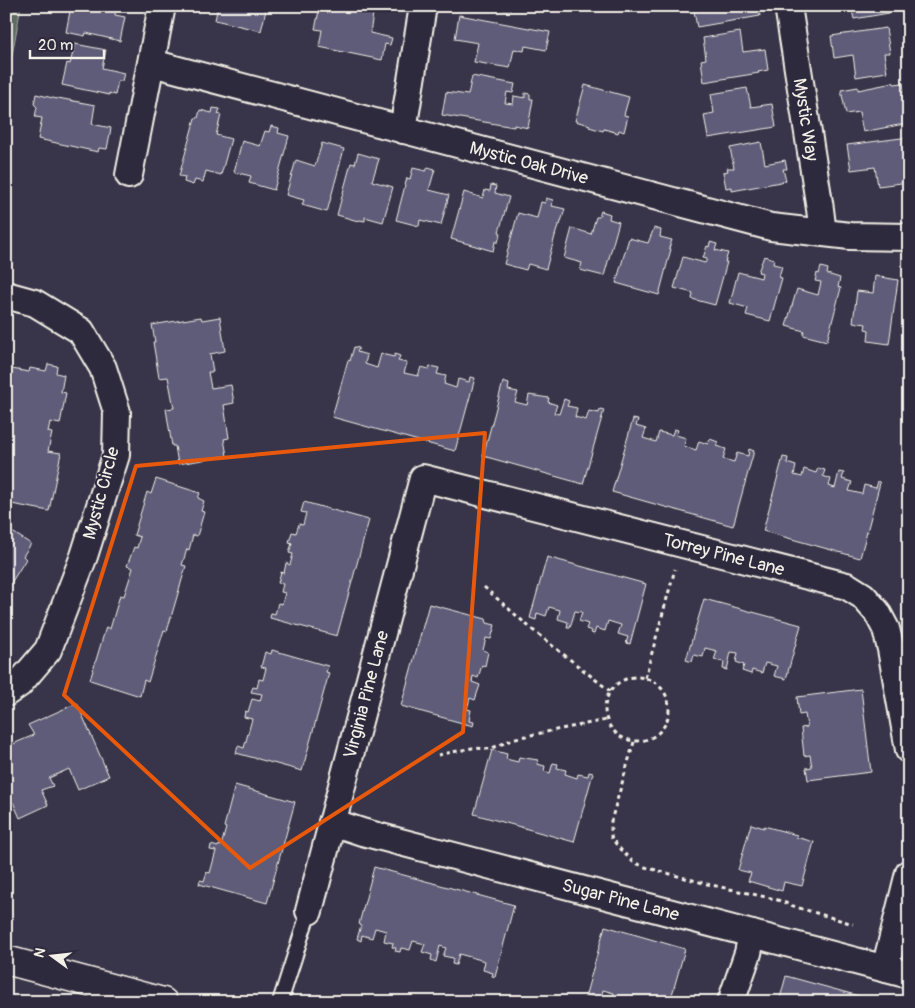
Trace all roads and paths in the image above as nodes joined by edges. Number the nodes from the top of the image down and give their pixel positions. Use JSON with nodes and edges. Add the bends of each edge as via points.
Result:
{"nodes":[{"id":1,"x":162,"y":6,"type":"edge"},
{"id":2,"x":423,"y":6,"type":"edge"},
{"id":3,"x":788,"y":6,"type":"edge"},
{"id":4,"x":152,"y":63,"type":"junction"},
{"id":5,"x":403,"y":130,"type":"junction"},
{"id":6,"x":129,"y":175,"type":"dead end"},
{"id":7,"x":823,"y":233,"type":"junction"},
{"id":8,"x":909,"y":236,"type":"edge"},
{"id":9,"x":6,"y":295,"type":"edge"},
{"id":10,"x":423,"y":478,"type":"joint"},
{"id":11,"x":675,"y":568,"type":"dead end"},
{"id":12,"x":484,"y":587,"type":"dead end"},
{"id":13,"x":645,"y":678,"type":"junction"},
{"id":14,"x":610,"y":691,"type":"junction"},
{"id":15,"x":6,"y":693,"type":"edge"},
{"id":16,"x":606,"y":720,"type":"junction"},
{"id":17,"x":634,"y":742,"type":"junction"},
{"id":18,"x":909,"y":750,"type":"edge"},
{"id":19,"x":438,"y":755,"type":"dead end"},
{"id":20,"x":332,"y":822,"type":"junction"},
{"id":21,"x":909,"y":873,"type":"edge"},
{"id":22,"x":308,"y":911,"type":"joint"},
{"id":23,"x":853,"y":924,"type":"dead end"},
{"id":24,"x":750,"y":944,"type":"junction"},
{"id":25,"x":6,"y":960,"type":"edge"},
{"id":26,"x":897,"y":972,"type":"edge"},
{"id":27,"x":163,"y":1002,"type":"edge"},
{"id":28,"x":280,"y":1002,"type":"edge"},
{"id":29,"x":731,"y":1002,"type":"edge"},
{"id":30,"x":743,"y":1002,"type":"edge"}],
"edges":[{"from":1,"to":4,"type":"street"},
{"from":2,"to":5,"type":"street"},
{"from":3,"to":7,"type":"street","name":"Mystic Way"},
{"from":4,"to":5,"type":"street","name":"Mystic Oak Drive"},
{"from":4,"to":6,"type":"street"},
{"from":5,"to":7,"type":"street","name":"Mystic Oak Drive","via":[[770,227]]},
{"from":7,"to":8,"type":"street","name":"Mystic Oak Drive"},
{"from":9,"to":15,"type":"street","name":"Mystic Circle","via":[[35,303],[81,330],[104,368],[117,412],[116,454],[84,556],[48,650],[19,684]]},
{"from":10,"to":18,"type":"street","name":"Torrey Pine Lane","via":[[847,586],[863,596],[886,629]]},
{"from":10,"to":20,"type":"street","name":"Virginia Pine Lane"},
{"from":11,"to":13,"type":"path"},
{"from":12,"to":14,"type":"path"},
{"from":13,"to":14,"type":"path","via":[[622,680]]},
{"from":13,"to":17,"type":"path","via":[[660,686],[668,698],[670,715],[664,728],[652,739]]},
{"from":14,"to":16,"type":"path","via":[[605,705]]},
{"from":16,"to":17,"type":"path","via":[[622,739]]},
{"from":16,"to":19,"type":"path","via":[[516,738],[490,749],[472,748]]},
{"from":17,"to":23,"type":"path","via":[[611,821],[611,837],[633,862],[707,884],[775,899]]},
{"from":20,"to":22,"type":"street","name":"Virginia Pine Lane"},
{"from":20,"to":24,"type":"street","name":"Sugar Pine Lane"},
{"from":21,"to":26,"type":"street"},
{"from":22,"to":28,"type":"lane"},
{"from":24,"to":26,"type":"street","name":"Sugar Pine Lane"},
{"from":24,"to":29,"type":"street"},
{"from":24,"to":30,"type":"street"},
{"from":25,"to":27,"type":"street"}]}
